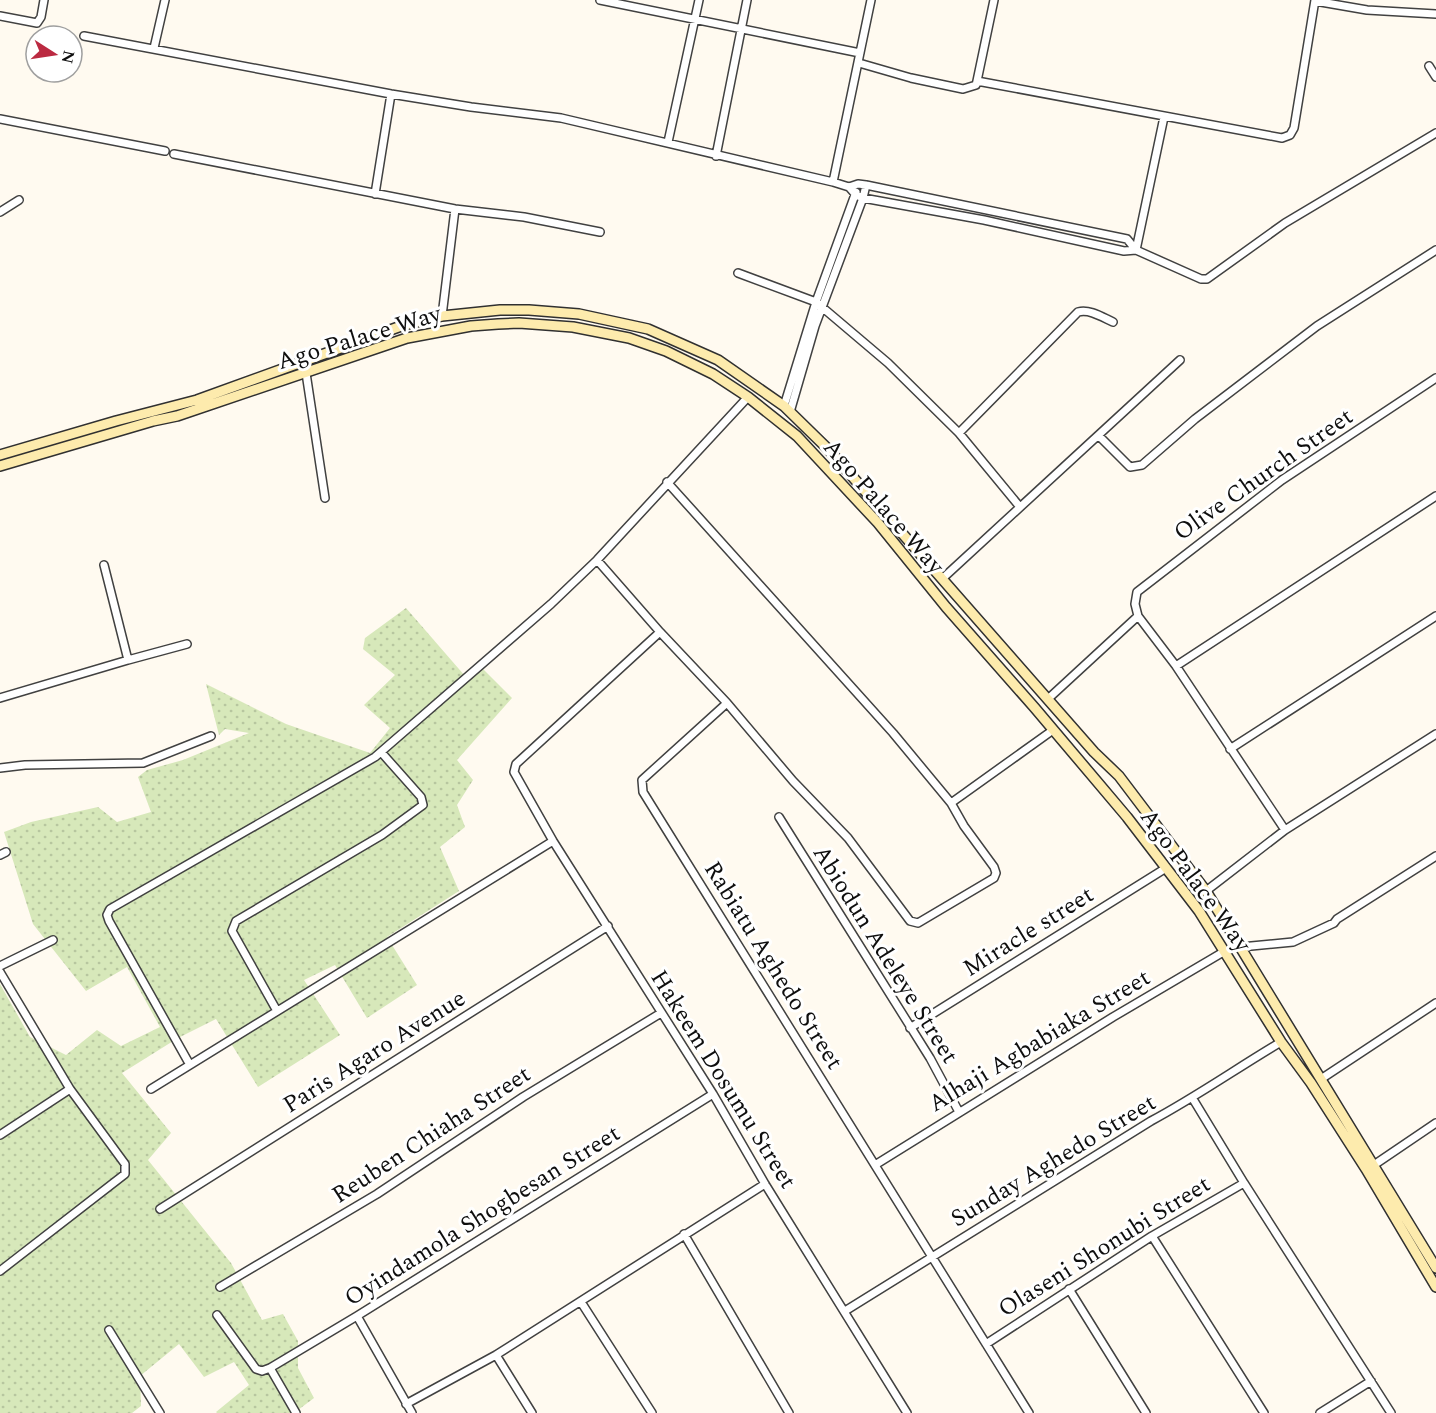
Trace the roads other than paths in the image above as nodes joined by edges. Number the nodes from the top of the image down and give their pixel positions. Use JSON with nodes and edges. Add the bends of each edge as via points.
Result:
{"nodes":[{"id":1,"x":44,"y":0,"type":"edge"},
{"id":2,"x":165,"y":0,"type":"edge"},
{"id":3,"x":600,"y":0,"type":"edge"},
{"id":4,"x":699,"y":0,"type":"edge"},
{"id":5,"x":747,"y":0,"type":"edge"},
{"id":6,"x":871,"y":0,"type":"edge"},
{"id":7,"x":994,"y":0,"type":"edge"},
{"id":8,"x":1315,"y":0,"type":"edge"},
{"id":9,"x":1436,"y":14,"type":"edge"},
{"id":10,"x":0,"y":16,"type":"edge"},
{"id":11,"x":695,"y":19,"type":"junction"},
{"id":12,"x":740,"y":28,"type":"junction"},
{"id":13,"x":84,"y":36,"type":"dead end"},
{"id":14,"x":154,"y":48,"type":"junction"},
{"id":15,"x":860,"y":53,"type":"junction"},
{"id":16,"x":858,"y":63,"type":"junction"},
{"id":17,"x":1429,"y":66,"type":"dead end"},
{"id":18,"x":1436,"y":77,"type":"edge"},
{"id":19,"x":977,"y":81,"type":"junction"},
{"id":20,"x":392,"y":94,"type":"junction"},
{"id":21,"x":1164,"y":117,"type":"junction"},
{"id":22,"x":0,"y":118,"type":"edge"},
{"id":23,"x":1436,"y":134,"type":"edge"},
{"id":24,"x":668,"y":142,"type":"junction"},
{"id":25,"x":165,"y":151,"type":"dead end"},
{"id":26,"x":174,"y":154,"type":"dead end"},
{"id":27,"x":716,"y":156,"type":"junction"},
{"id":28,"x":833,"y":182,"type":"junction"},
{"id":29,"x":862,"y":184,"type":"junction"},
{"id":30,"x":849,"y":187,"type":"junction"},
{"id":31,"x":375,"y":194,"type":"junction"},
{"id":32,"x":859,"y":196,"type":"junction"},
{"id":33,"x":19,"y":200,"type":"dead end"},
{"id":34,"x":455,"y":209,"type":"junction"},
{"id":35,"x":0,"y":212,"type":"edge"},
{"id":36,"x":600,"y":232,"type":"dead end"},
{"id":37,"x":1136,"y":250,"type":"junction"},
{"id":38,"x":1436,"y":250,"type":"edge"},
{"id":39,"x":738,"y":273,"type":"dead end"},
{"id":40,"x":816,"y":302,"type":"junction"},
{"id":41,"x":822,"y":308,"type":"junction"},
{"id":42,"x":442,"y":316,"type":"junction"},
{"id":43,"x":1113,"y":322,"type":"dead end"},
{"id":44,"x":1180,"y":360,"type":"dead end"},
{"id":45,"x":306,"y":373,"type":"junction"},
{"id":46,"x":1436,"y":378,"type":"edge"},
{"id":47,"x":748,"y":396,"type":"junction"},
{"id":48,"x":787,"y":409,"type":"junction"},
{"id":49,"x":959,"y":433,"type":"junction"},
{"id":50,"x":1099,"y":436,"type":"junction"},
{"id":51,"x":0,"y":454,"type":"edge"},
{"id":52,"x":0,"y":466,"type":"edge"},
{"id":53,"x":667,"y":482,"type":"junction"},
{"id":54,"x":1436,"y":496,"type":"edge"},
{"id":55,"x":325,"y":498,"type":"dead end"},
{"id":56,"x":1020,"y":507,"type":"junction"},
{"id":57,"x":597,"y":560,"type":"junction"},
{"id":58,"x":104,"y":565,"type":"dead end"},
{"id":59,"x":942,"y":579,"type":"junction"},
{"id":60,"x":1138,"y":616,"type":"junction"},
{"id":61,"x":1436,"y":616,"type":"edge"},
{"id":62,"x":660,"y":632,"type":"junction"},
{"id":63,"x":187,"y":644,"type":"dead end"},
{"id":64,"x":129,"y":660,"type":"junction"},
{"id":65,"x":1176,"y":666,"type":"junction"},
{"id":66,"x":0,"y":698,"type":"edge"},
{"id":67,"x":1049,"y":698,"type":"junction"},
{"id":68,"x":727,"y":703,"type":"junction"},
{"id":69,"x":1053,"y":730,"type":"junction"},
{"id":70,"x":1436,"y":734,"type":"edge"},
{"id":71,"x":211,"y":736,"type":"dead end"},
{"id":72,"x":1230,"y":749,"type":"junction"},
{"id":73,"x":381,"y":752,"type":"junction"},
{"id":74,"x":0,"y":768,"type":"edge"},
{"id":75,"x":1124,"y":782,"type":"junction"},
{"id":76,"x":1105,"y":791,"type":"junction"},
{"id":77,"x":1135,"y":796,"type":"junction"},
{"id":78,"x":951,"y":803,"type":"junction"},
{"id":79,"x":1116,"y":804,"type":"junction"},
{"id":80,"x":779,"y":817,"type":"dead end"},
{"id":81,"x":1285,"y":830,"type":"junction"},
{"id":82,"x":553,"y":841,"type":"junction"},
{"id":83,"x":1436,"y":856,"type":"edge"},
{"id":84,"x":1166,"y":868,"type":"junction"},
{"id":85,"x":1206,"y":891,"type":"junction"},
{"id":86,"x":609,"y":927,"type":"junction"},
{"id":87,"x":52,"y":940,"type":"dead end"},
{"id":88,"x":1241,"y":947,"type":"junction"},
{"id":89,"x":1225,"y":951,"type":"junction"},
{"id":90,"x":0,"y":966,"type":"edge"},
{"id":91,"x":0,"y":972,"type":"edge"},
{"id":92,"x":1436,"y":1003,"type":"edge"},
{"id":93,"x":277,"y":1011,"type":"junction"},
{"id":94,"x":661,"y":1012,"type":"junction"},
{"id":95,"x":910,"y":1028,"type":"junction"},
{"id":96,"x":1281,"y":1042,"type":"junction"},
{"id":97,"x":190,"y":1065,"type":"junction"},
{"id":98,"x":1321,"y":1079,"type":"junction"},
{"id":99,"x":70,"y":1089,"type":"junction"},
{"id":100,"x":151,"y":1089,"type":"dead end"},
{"id":101,"x":713,"y":1094,"type":"junction"},
{"id":102,"x":1192,"y":1099,"type":"junction"},
{"id":103,"x":959,"y":1112,"type":"junction"},
{"id":104,"x":1436,"y":1123,"type":"edge"},
{"id":105,"x":0,"y":1135,"type":"edge"},
{"id":106,"x":875,"y":1165,"type":"junction"},
{"id":107,"x":1369,"y":1168,"type":"junction"},
{"id":108,"x":1244,"y":1183,"type":"junction"},
{"id":109,"x":765,"y":1184,"type":"junction"},
{"id":110,"x":160,"y":1209,"type":"dead end"},
{"id":111,"x":684,"y":1234,"type":"junction"},
{"id":112,"x":1152,"y":1236,"type":"junction"},
{"id":113,"x":930,"y":1258,"type":"junction"},
{"id":114,"x":1436,"y":1268,"type":"edge"},
{"id":115,"x":0,"y":1271,"type":"edge"},
{"id":116,"x":220,"y":1287,"type":"dead end"},
{"id":117,"x":1436,"y":1287,"type":"edge"},
{"id":118,"x":1069,"y":1290,"type":"junction"},
{"id":119,"x":581,"y":1302,"type":"junction"},
{"id":120,"x":845,"y":1311,"type":"junction"},
{"id":121,"x":217,"y":1315,"type":"dead end"},
{"id":122,"x":357,"y":1316,"type":"junction"},
{"id":123,"x":109,"y":1330,"type":"dead end"},
{"id":124,"x":986,"y":1344,"type":"junction"},
{"id":125,"x":496,"y":1356,"type":"junction"},
{"id":126,"x":270,"y":1368,"type":"junction"},
{"id":127,"x":1371,"y":1381,"type":"junction"},
{"id":128,"x":406,"y":1404,"type":"junction"},
{"id":129,"x":160,"y":1413,"type":"edge"},
{"id":130,"x":296,"y":1413,"type":"edge"},
{"id":131,"x":412,"y":1413,"type":"edge"},
{"id":132,"x":532,"y":1413,"type":"edge"},
{"id":133,"x":652,"y":1413,"type":"edge"},
{"id":134,"x":789,"y":1413,"type":"edge"},
{"id":135,"x":908,"y":1413,"type":"edge"},
{"id":136,"x":1029,"y":1413,"type":"edge"},
{"id":137,"x":1146,"y":1413,"type":"edge"},
{"id":138,"x":1264,"y":1413,"type":"edge"},
{"id":139,"x":1320,"y":1413,"type":"edge"},
{"id":140,"x":1391,"y":1413,"type":"edge"}],
"edges":[{"from":1,"to":10,"type":"street","via":[[37,22]]},
{"from":2,"to":14,"type":"street"},
{"from":3,"to":11,"type":"street"},
{"from":4,"to":11,"type":"street"},
{"from":5,"to":12,"type":"street"},
{"from":6,"to":15,"type":"street"},
{"from":7,"to":19,"type":"street"},
{"from":8,"to":9,"type":"street","via":[[1367,10]]},
{"from":8,"to":21,"type":"street","via":[[1290,135],[1282,138]]},
{"from":11,"to":12,"type":"street"},
{"from":11,"to":24,"type":"street"},
{"from":12,"to":15,"type":"street"},
{"from":12,"to":27,"type":"street"},
{"from":13,"to":14,"type":"street"},
{"from":14,"to":20,"type":"street"},
{"from":15,"to":16,"type":"street"},
{"from":16,"to":19,"type":"street","via":[[963,89]]},
{"from":16,"to":28,"type":"street"},
{"from":17,"to":18,"type":"street"},
{"from":19,"to":21,"type":"street"},
{"from":20,"to":24,"type":"street","via":[[561,118]]},
{"from":20,"to":31,"type":"street"},
{"from":21,"to":37,"type":"street"},
{"from":22,"to":25,"type":"street"},
{"from":23,"to":37,"type":"street","via":[[1285,223],[1207,279]]},
{"from":24,"to":27,"type":"street"},
{"from":26,"to":31,"type":"street"},
{"from":27,"to":28,"type":"street"},
{"from":28,"to":30,"type":"street"},
{"from":29,"to":30,"type":"street"},
{"from":29,"to":32,"type":"street"},
{"from":29,"to":37,"type":"street","via":[[1127,238]]},
{"from":30,"to":32,"type":"street"},
{"from":31,"to":34,"type":"street"},
{"from":32,"to":37,"type":"street","via":[[1124,251]]},
{"from":32,"to":40,"type":"street"},
{"from":32,"to":41,"type":"street"},
{"from":33,"to":35,"type":"street"},
{"from":34,"to":36,"type":"street"},
{"from":34,"to":42,"type":"street"},
{"from":38,"to":50,"type":"street","via":[[1317,326],[1195,419],[1142,465],[1130,467]]},
{"from":39,"to":40,"type":"street"},
{"from":40,"to":41,"type":"street"},
{"from":40,"to":48,"type":"street"},
{"from":41,"to":48,"type":"street"},
{"from":41,"to":49,"type":"street","via":[[888,363]]},
{"from":42,"to":48,"type":"main road","name":"Ago Palace Way","via":[[529,310],[579,314],[648,329],[718,360]]},
{"from":42,"to":51,"type":"main road","name":"Ago Palace Way","via":[[404,325],[197,400]]},
{"from":43,"to":49,"type":"street","via":[[1078,312]]},
{"from":44,"to":50,"type":"street"},
{"from":45,"to":47,"type":"main road","name":"Ago Palace Way","via":[[407,338],[471,326],[519,323],[573,327],[629,338],[666,351]]},
{"from":45,"to":52,"type":"main road","name":"Ago Palace Way","via":[[177,416]]},
{"from":45,"to":55,"type":"street"},
{"from":46,"to":60,"type":"street","name":"Olive Church Street","via":[[1282,480],[1147,582],[1137,592]]},
{"from":47,"to":53,"type":"street"},
{"from":47,"to":69,"type":"main road","name":"Ago Palace Way","via":[[797,436],[878,523]]},
{"from":48,"to":59,"type":"main road","name":"Ago Palace Way","via":[[829,450]]},
{"from":49,"to":56,"type":"street"},
{"from":50,"to":56,"type":"street"},
{"from":53,"to":57,"type":"street"},
{"from":53,"to":78,"type":"street"},
{"from":54,"to":65,"type":"street"},
{"from":56,"to":59,"type":"street"},
{"from":57,"to":62,"type":"street"},
{"from":57,"to":73,"type":"street"},
{"from":58,"to":64,"type":"street"},
{"from":59,"to":67,"type":"main road","name":"Ago Palace Way"},
{"from":60,"to":65,"type":"street"},
{"from":60,"to":67,"type":"street"},
{"from":61,"to":72,"type":"street"},
{"from":62,"to":68,"type":"street"},
{"from":62,"to":82,"type":"street","name":"Hakeem Dosumu Street","via":[[516,764],[514,772]]},
{"from":63,"to":64,"type":"street"},
{"from":64,"to":66,"type":"street"},
{"from":65,"to":72,"type":"street"},
{"from":67,"to":75,"type":"main road","name":"Ago Palace Way"},
{"from":68,"to":78,"type":"street","via":[[848,838],[910,921],[918,923],[994,878],[996,873]]},
{"from":68,"to":106,"type":"street","name":"Rabiatu Aghedo Street","via":[[642,780],[641,786]]},
{"from":69,"to":76,"type":"main road","name":"Ago Palace Way"},
{"from":69,"to":78,"type":"street"},
{"from":70,"to":81,"type":"street"},
{"from":71,"to":74,"type":"street","via":[[143,763]]},
{"from":72,"to":81,"type":"street"},
{"from":73,"to":93,"type":"street","via":[[421,797],[423,805],[382,835],[233,926],[232,931]]},
{"from":73,"to":97,"type":"street","via":[[110,909],[109,921]]},
{"from":75,"to":76,"type":"main road"},
{"from":75,"to":77,"type":"main road","name":"Ago Palace Way"},
{"from":76,"to":79,"type":"main road","name":"Ago Palace Way"},
{"from":77,"to":79,"type":"main road"},
{"from":77,"to":85,"type":"main road","name":"Ago Palace Way"},
{"from":79,"to":84,"type":"main road","name":"Ago Palace Way"},
{"from":80,"to":95,"type":"street","name":"Abiodun Adeleye Street"},
{"from":81,"to":85,"type":"street"},
{"from":82,"to":86,"type":"street","name":"Hakeem Dosumu Street"},
{"from":82,"to":93,"type":"street"},
{"from":83,"to":88,"type":"street","via":[[1334,923],[1293,942]]},
{"from":84,"to":89,"type":"main road","name":"Ago Palace Way"},
{"from":84,"to":95,"type":"street","name":"Miracle street"},
{"from":85,"to":88,"type":"main road","name":"Ago Palace Way"},
{"from":86,"to":94,"type":"street","name":"Hakeem Dosumu Street"},
{"from":86,"to":110,"type":"street","name":"Paris Agaro Avenue"},
{"from":87,"to":90,"type":"street"},
{"from":88,"to":98,"type":"main road","name":"Ago Palace Way"},
{"from":89,"to":96,"type":"main road","name":"Ago Palace Way"},
{"from":89,"to":103,"type":"street","name":"Alhaji Agbabiaka Street"},
{"from":91,"to":99,"type":"street"},
{"from":92,"to":98,"type":"street"},
{"from":93,"to":97,"type":"street"},
{"from":94,"to":101,"type":"street","name":"Hakeem Dosumu Street"},
{"from":94,"to":116,"type":"street","name":"Reuben Chiaha Street","via":[[377,1194]]},
{"from":95,"to":103,"type":"street","name":"Abiodun Adeleye Street"},
{"from":96,"to":102,"type":"street","name":"Sunday Aghedo Street"},
{"from":96,"to":107,"type":"main road","name":"Ago Palace Way"},
{"from":97,"to":100,"type":"street"},
{"from":98,"to":107,"type":"main road","name":"Ago Palace Way"},
{"from":99,"to":105,"type":"street"},
{"from":99,"to":115,"type":"street","via":[[125,1164],[125,1174]]},
{"from":101,"to":109,"type":"street","name":"Hakeem Dosumu Street"},
{"from":101,"to":122,"type":"street","name":"Oyindamola Shogbesan Street"},
{"from":102,"to":108,"type":"street"},
{"from":102,"to":113,"type":"street","name":"Sunday Aghedo Street"},
{"from":103,"to":106,"type":"street","name":"Alhaji Agbabiaka Street"},
{"from":104,"to":107,"type":"street"},
{"from":106,"to":113,"type":"street","name":"Rabiatu Aghedo Street"},
{"from":107,"to":114,"type":"main road","name":"Ago Palace Way"},
{"from":107,"to":117,"type":"main road","name":"Ago Palace Way"},
{"from":108,"to":112,"type":"street","name":"Olaseni Shonubi Street"},
{"from":108,"to":127,"type":"street"},
{"from":109,"to":111,"type":"street"},
{"from":109,"to":120,"type":"street","name":"Hakeem Dosumu Street"},
{"from":111,"to":119,"type":"street"},
{"from":111,"to":134,"type":"street"},
{"from":112,"to":118,"type":"street","name":"Olaseni Shonubi Street"},
{"from":112,"to":138,"type":"street"},
{"from":113,"to":120,"type":"street","name":"Sunday Aghedo Street"},
{"from":113,"to":124,"type":"street","name":"Rabiatu Aghedo Street"},
{"from":118,"to":124,"type":"street","name":"Olaseni Shonubi Street"},
{"from":118,"to":137,"type":"street"},
{"from":119,"to":125,"type":"street"},
{"from":119,"to":133,"type":"street"},
{"from":120,"to":135,"type":"street","name":"Hakeem Dosumu Street"},
{"from":121,"to":126,"type":"street","via":[[256,1369]]},
{"from":122,"to":126,"type":"street","name":"Oyindamola Shogbesan Street"},
{"from":122,"to":128,"type":"street"},
{"from":123,"to":129,"type":"street"},
{"from":124,"to":136,"type":"street","name":"Rabiatu Aghedo Street"},
{"from":125,"to":128,"type":"street"},
{"from":125,"to":132,"type":"street"},
{"from":126,"to":130,"type":"street"},
{"from":127,"to":139,"type":"street"},
{"from":127,"to":140,"type":"street"},
{"from":128,"to":131,"type":"street"}]}
